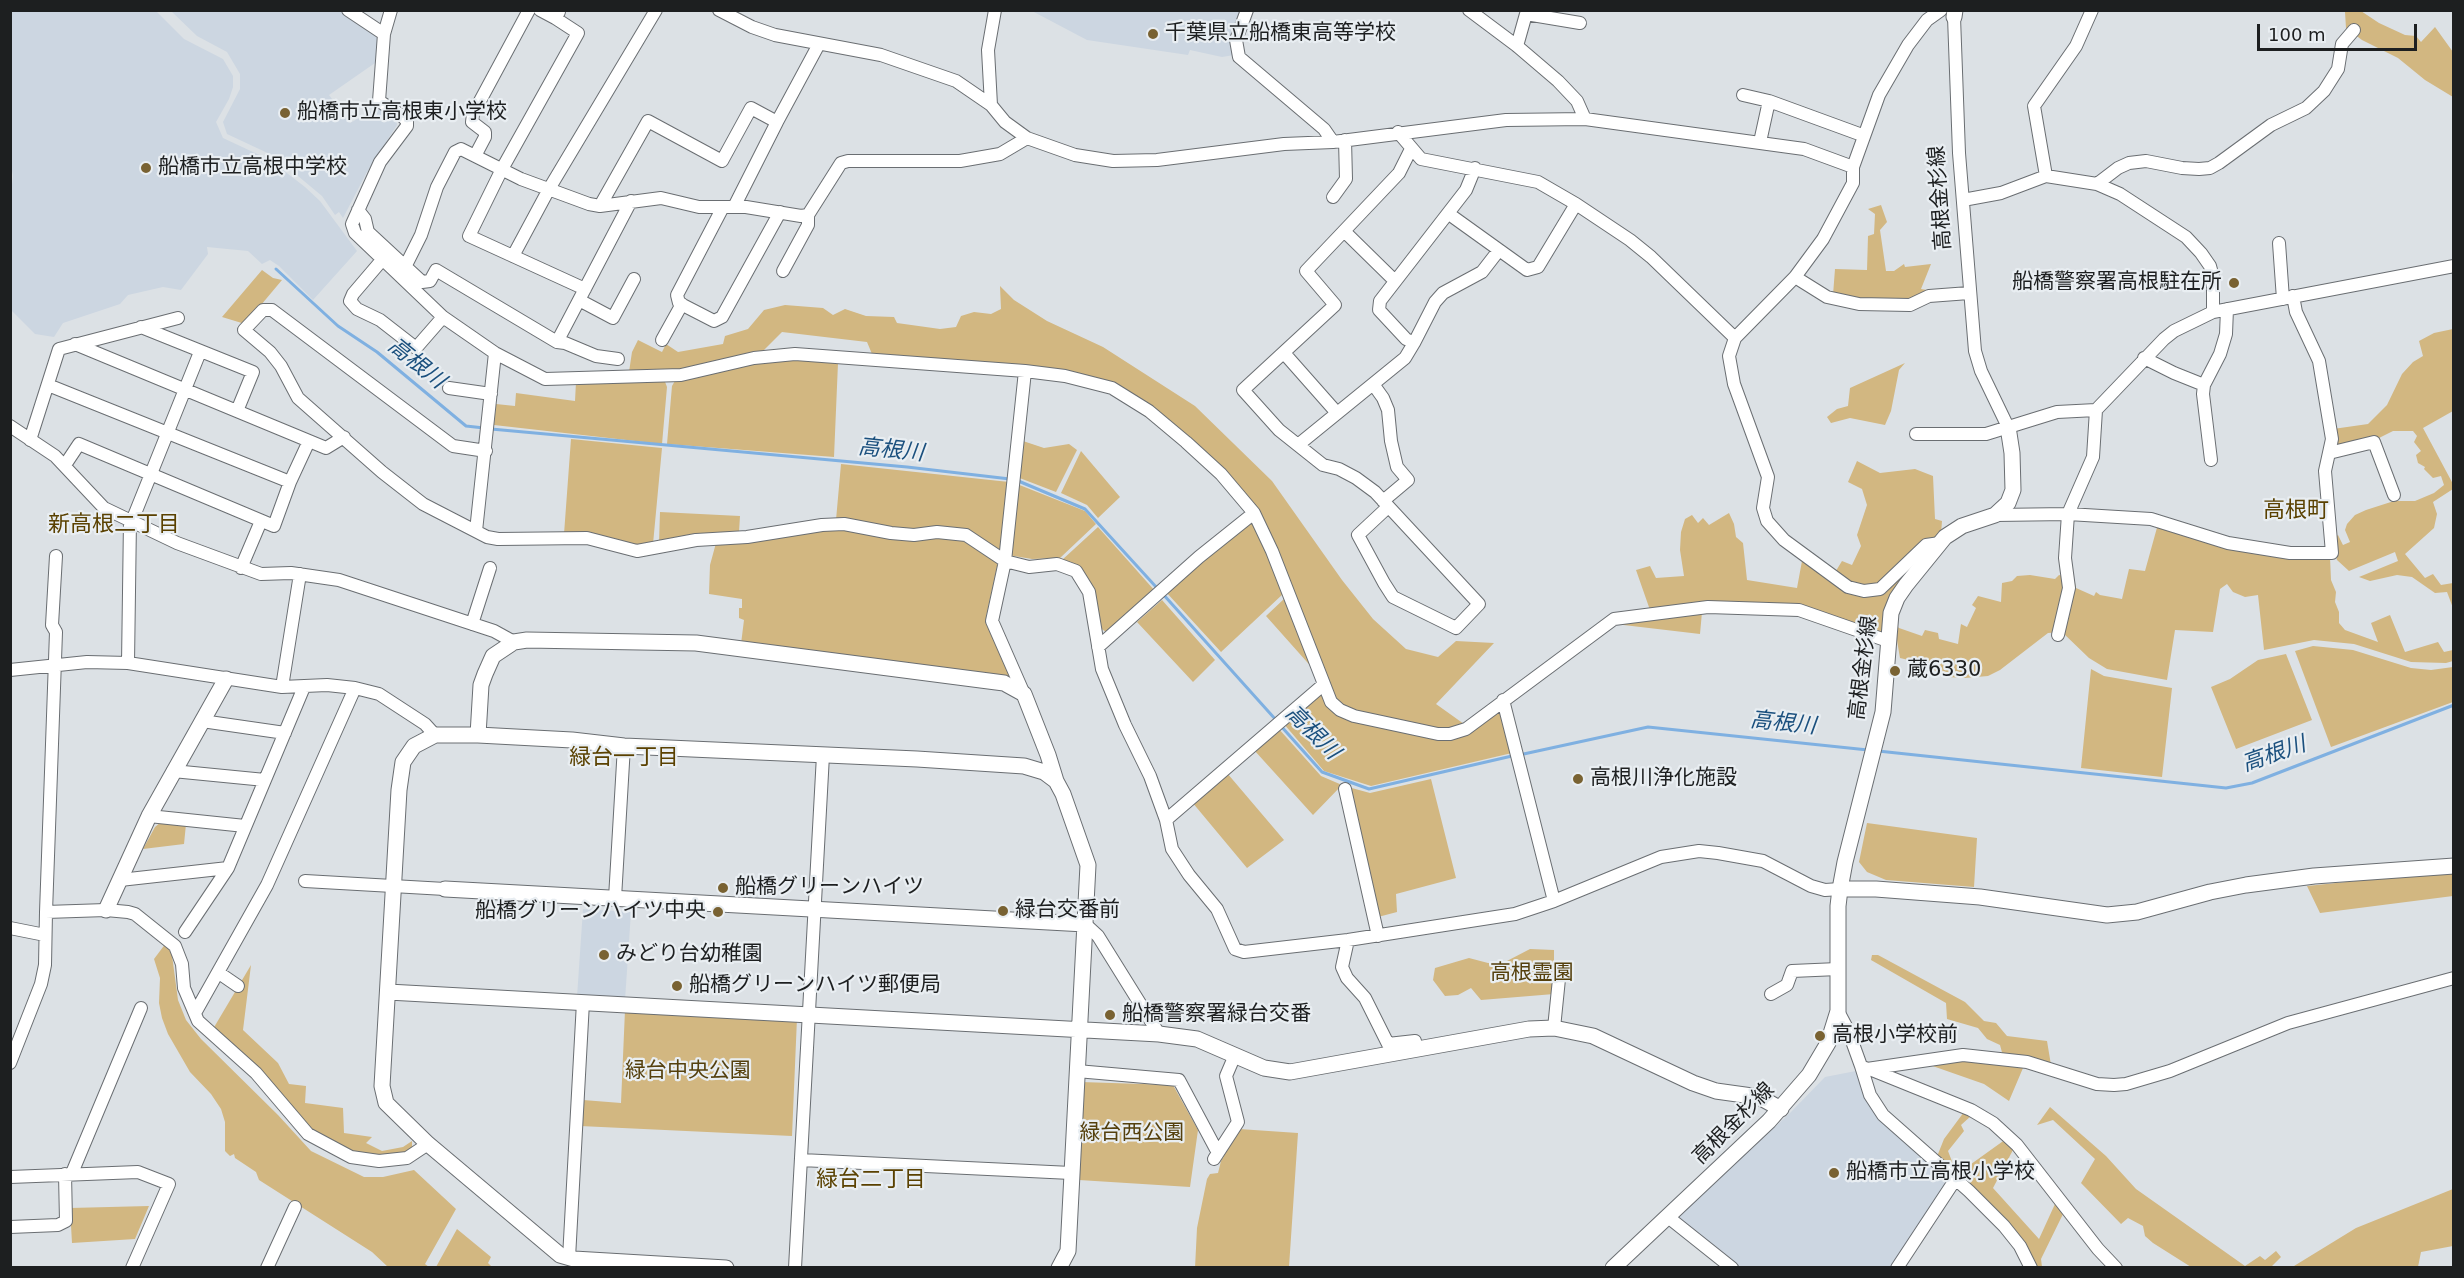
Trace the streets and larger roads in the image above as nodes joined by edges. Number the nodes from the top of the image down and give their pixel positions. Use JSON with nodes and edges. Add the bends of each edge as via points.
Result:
{"nodes":[{"id":1,"x":348,"y":10,"type":"edge"},
{"id":2,"x":391,"y":10,"type":"edge"},
{"id":3,"x":529,"y":10,"type":"edge"},
{"id":4,"x":540,"y":10,"type":"edge"},
{"id":5,"x":656,"y":10,"type":"edge"},
{"id":6,"x":718,"y":10,"type":"edge"},
{"id":7,"x":995,"y":10,"type":"edge"},
{"id":8,"x":1247,"y":10,"type":"edge"},
{"id":9,"x":1469,"y":10,"type":"edge"},
{"id":10,"x":2092,"y":10,"type":"edge"},
{"id":11,"x":1946,"y":12,"type":"edge"},
{"id":12,"x":557,"y":14,"type":"edge"},
{"id":13,"x":1580,"y":23,"type":"dead end"},
{"id":14,"x":2354,"y":30,"type":"dead end"},
{"id":15,"x":384,"y":34,"type":"junction"},
{"id":16,"x":819,"y":44,"type":"junction"},
{"id":17,"x":1517,"y":46,"type":"junction"},
{"id":18,"x":1743,"y":95,"type":"dead end"},
{"id":19,"x":1769,"y":101,"type":"junction"},
{"id":20,"x":991,"y":105,"type":"junction"},
{"id":21,"x":1585,"y":119,"type":"junction"},
{"id":22,"x":777,"y":122,"type":"junction"},
{"id":23,"x":1398,"y":132,"type":"junction"},
{"id":24,"x":1862,"y":135,"type":"junction"},
{"id":25,"x":1027,"y":138,"type":"junction"},
{"id":26,"x":1339,"y":141,"type":"junction"},
{"id":27,"x":1760,"y":142,"type":"junction"},
{"id":28,"x":1411,"y":149,"type":"junction"},
{"id":29,"x":475,"y":156,"type":"junction"},
{"id":30,"x":1852,"y":167,"type":"junction"},
{"id":31,"x":1475,"y":168,"type":"junction"},
{"id":32,"x":502,"y":169,"type":"junction"},
{"id":33,"x":2046,"y":176,"type":"junction"},
{"id":34,"x":2097,"y":184,"type":"junction"},
{"id":35,"x":549,"y":189,"type":"junction"},
{"id":36,"x":1334,"y":197,"type":"dead end"},
{"id":37,"x":1963,"y":200,"type":"junction"},
{"id":38,"x":631,"y":201,"type":"junction"},
{"id":39,"x":1576,"y":204,"type":"junction"},
{"id":40,"x":600,"y":206,"type":"junction"},
{"id":41,"x":728,"y":207,"type":"junction"},
{"id":42,"x":358,"y":210,"type":"junction"},
{"id":43,"x":780,"y":212,"type":"junction"},
{"id":44,"x":1449,"y":214,"type":"junction"},
{"id":45,"x":808,"y":215,"type":"junction"},
{"id":46,"x":1344,"y":231,"type":"junction"},
{"id":47,"x":2279,"y":243,"type":"dead end"},
{"id":48,"x":1499,"y":250,"type":"junction"},
{"id":49,"x":513,"y":256,"type":"junction"},
{"id":50,"x":382,"y":260,"type":"junction"},
{"id":51,"x":2454,"y":266,"type":"edge"},
{"id":52,"x":405,"y":267,"type":"junction"},
{"id":53,"x":783,"y":271,"type":"dead end"},
{"id":54,"x":1795,"y":277,"type":"junction"},
{"id":55,"x":634,"y":279,"type":"dead end"},
{"id":56,"x":1395,"y":281,"type":"junction"},
{"id":57,"x":1969,"y":293,"type":"junction"},
{"id":58,"x":582,"y":295,"type":"junction"},
{"id":59,"x":2288,"y":298,"type":"junction"},
{"id":60,"x":682,"y":304,"type":"junction"},
{"id":61,"x":2227,"y":309,"type":"junction"},
{"id":62,"x":2213,"y":312,"type":"junction"},
{"id":63,"x":443,"y":317,"type":"junction"},
{"id":64,"x":178,"y":318,"type":"dead end"},
{"id":65,"x":141,"y":327,"type":"junction"},
{"id":66,"x":1735,"y":338,"type":"junction"},
{"id":67,"x":662,"y":340,"type":"dead end"},
{"id":68,"x":557,"y":342,"type":"junction"},
{"id":69,"x":1414,"y":343,"type":"junction"},
{"id":70,"x":75,"y":344,"type":"junction"},
{"id":71,"x":200,"y":352,"type":"junction"},
{"id":72,"x":495,"y":352,"type":"junction"},
{"id":73,"x":1284,"y":353,"type":"junction"},
{"id":74,"x":2144,"y":358,"type":"junction"},
{"id":75,"x":618,"y":359,"type":"dead end"},
{"id":76,"x":1025,"y":371,"type":"junction"},
{"id":77,"x":1373,"y":384,"type":"junction"},
{"id":78,"x":48,"y":385,"type":"junction"},
{"id":79,"x":2204,"y":385,"type":"junction"},
{"id":80,"x":449,"y":388,"type":"dead end"},
{"id":81,"x":185,"y":389,"type":"junction"},
{"id":82,"x":491,"y":394,"type":"junction"},
{"id":83,"x":2096,"y":410,"type":"junction"},
{"id":84,"x":237,"y":411,"type":"junction"},
{"id":85,"x":1337,"y":413,"type":"junction"},
{"id":86,"x":10,"y":426,"type":"edge"},
{"id":87,"x":2008,"y":427,"type":"junction"},
{"id":88,"x":167,"y":432,"type":"junction"},
{"id":89,"x":1917,"y":434,"type":"dead end"},
{"id":90,"x":344,"y":437,"type":"junction"},
{"id":91,"x":30,"y":440,"type":"junction"},
{"id":92,"x":309,"y":441,"type":"junction"},
{"id":93,"x":1298,"y":445,"type":"junction"},
{"id":94,"x":486,"y":451,"type":"junction"},
{"id":95,"x":2329,"y":453,"type":"junction"},
{"id":96,"x":2211,"y":460,"type":"dead end"},
{"id":97,"x":65,"y":465,"type":"junction"},
{"id":98,"x":150,"y":475,"type":"junction"},
{"id":99,"x":290,"y":483,"type":"junction"},
{"id":100,"x":2394,"y":495,"type":"dead end"},
{"id":101,"x":1385,"y":504,"type":"junction"},
{"id":102,"x":1254,"y":513,"type":"junction"},
{"id":103,"x":2068,"y":514,"type":"junction"},
{"id":104,"x":1995,"y":515,"type":"junction"},
{"id":105,"x":131,"y":520,"type":"junction"},
{"id":106,"x":261,"y":521,"type":"junction"},
{"id":107,"x":476,"y":531,"type":"junction"},
{"id":108,"x":1940,"y":543,"type":"junction"},
{"id":109,"x":56,"y":556,"type":"dead end"},
{"id":110,"x":1005,"y":561,"type":"junction"},
{"id":111,"x":241,"y":568,"type":"junction"},
{"id":112,"x":490,"y":568,"type":"dead end"},
{"id":113,"x":300,"y":574,"type":"junction"},
{"id":114,"x":472,"y":624,"type":"junction"},
{"id":115,"x":2058,"y":635,"type":"dead end"},
{"id":116,"x":1888,"y":641,"type":"junction"},
{"id":117,"x":514,"y":642,"type":"junction"},
{"id":118,"x":1098,"y":647,"type":"junction"},
{"id":119,"x":128,"y":663,"type":"junction"},
{"id":120,"x":54,"y":667,"type":"junction"},
{"id":121,"x":10,"y":670,"type":"edge"},
{"id":122,"x":226,"y":679,"type":"junction"},
{"id":123,"x":1323,"y":685,"type":"junction"},
{"id":124,"x":282,"y":687,"type":"junction"},
{"id":125,"x":304,"y":687,"type":"junction"},
{"id":126,"x":355,"y":688,"type":"junction"},
{"id":127,"x":1024,"y":693,"type":"junction"},
{"id":128,"x":1503,"y":700,"type":"junction"},
{"id":129,"x":202,"y":721,"type":"junction"},
{"id":130,"x":285,"y":733,"type":"junction"},
{"id":131,"x":435,"y":735,"type":"junction"},
{"id":132,"x":478,"y":735,"type":"junction"},
{"id":133,"x":624,"y":746,"type":"junction"},
{"id":134,"x":823,"y":755,"type":"junction"},
{"id":135,"x":173,"y":771,"type":"junction"},
{"id":136,"x":265,"y":780,"type":"junction"},
{"id":137,"x":1056,"y":781,"type":"junction"},
{"id":138,"x":1345,"y":789,"type":"dead end"},
{"id":139,"x":150,"y":816,"type":"junction"},
{"id":140,"x":1166,"y":820,"type":"junction"},
{"id":141,"x":245,"y":826,"type":"junction"},
{"id":142,"x":2454,"y":866,"type":"edge"},
{"id":143,"x":228,"y":868,"type":"junction"},
{"id":144,"x":120,"y":880,"type":"junction"},
{"id":145,"x":305,"y":881,"type":"dead end"},
{"id":146,"x":394,"y":887,"type":"junction"},
{"id":147,"x":445,"y":889,"type":"joint"},
{"id":148,"x":1840,"y":889,"type":"junction"},
{"id":149,"x":615,"y":898,"type":"junction"},
{"id":150,"x":1554,"y":901,"type":"junction"},
{"id":151,"x":814,"y":909,"type":"junction"},
{"id":152,"x":106,"y":910,"type":"junction"},
{"id":153,"x":46,"y":912,"type":"junction"},
{"id":154,"x":1085,"y":924,"type":"junction"},
{"id":155,"x":10,"y":928,"type":"edge"},
{"id":156,"x":185,"y":932,"type":"dead end"},
{"id":157,"x":45,"y":935,"type":"junction"},
{"id":158,"x":1378,"y":936,"type":"junction"},
{"id":159,"x":1348,"y":940,"type":"junction"},
{"id":160,"x":1838,"y":969,"type":"junction"},
{"id":161,"x":219,"y":973,"type":"junction"},
{"id":162,"x":2454,"y":978,"type":"edge"},
{"id":163,"x":1559,"y":979,"type":"dead end"},
{"id":164,"x":238,"y":986,"type":"dead end"},
{"id":165,"x":388,"y":992,"type":"junction"},
{"id":166,"x":1771,"y":994,"type":"dead end"},
{"id":167,"x":583,"y":1002,"type":"junction"},
{"id":168,"x":141,"y":1008,"type":"dead end"},
{"id":169,"x":1838,"y":1011,"type":"junction"},
{"id":170,"x":195,"y":1013,"type":"junction"},
{"id":171,"x":809,"y":1015,"type":"junction"},
{"id":172,"x":1554,"y":1028,"type":"junction"},
{"id":173,"x":1079,"y":1029,"type":"junction"},
{"id":174,"x":1159,"y":1034,"type":"junction"},
{"id":175,"x":1417,"y":1050,"type":"junction"},
{"id":176,"x":1235,"y":1055,"type":"junction"},
{"id":177,"x":10,"y":1063,"type":"edge"},
{"id":178,"x":1865,"y":1068,"type":"junction"},
{"id":179,"x":1077,"y":1071,"type":"junction"},
{"id":180,"x":1781,"y":1108,"type":"junction"},
{"id":181,"x":428,"y":1144,"type":"junction"},
{"id":182,"x":801,"y":1160,"type":"junction"},
{"id":183,"x":1071,"y":1173,"type":"junction"},
{"id":184,"x":68,"y":1174,"type":"junction"},
{"id":185,"x":10,"y":1177,"type":"edge"},
{"id":186,"x":1955,"y":1180,"type":"junction"},
{"id":187,"x":295,"y":1207,"type":"dead end"},
{"id":188,"x":1668,"y":1217,"type":"junction"},
{"id":189,"x":10,"y":1227,"type":"edge"},
{"id":190,"x":568,"y":1258,"type":"junction"},
{"id":191,"x":132,"y":1268,"type":"edge"},
{"id":192,"x":267,"y":1268,"type":"edge"},
{"id":193,"x":726,"y":1268,"type":"edge"},
{"id":194,"x":795,"y":1268,"type":"edge"},
{"id":195,"x":1059,"y":1268,"type":"edge"},
{"id":196,"x":1613,"y":1268,"type":"edge"},
{"id":197,"x":1732,"y":1268,"type":"edge"},
{"id":198,"x":1897,"y":1268,"type":"edge"},
{"id":199,"x":2031,"y":1268,"type":"edge"},
{"id":200,"x":2116,"y":1268,"type":"edge"}],
"edges":[{"from":1,"to":15,"type":"street"},
{"from":2,"to":15,"type":"street"},
{"from":3,"to":29,"type":"street","via":[[473,114],[472,122],[485,132]]},
{"from":4,"to":12,"type":"street"},
{"from":5,"to":35,"type":"street"},
{"from":6,"to":16,"type":"street","via":[[752,27]]},
{"from":7,"to":20,"type":"street","via":[[988,50]]},
{"from":8,"to":26,"type":"street","via":[[1236,40],[1239,57]]},
{"from":9,"to":17,"type":"street"},
{"from":10,"to":33,"type":"street","via":[[2076,46],[2034,106]]},
{"from":11,"to":24,"type":"street","via":[[1927,20],[1894,66]]},
{"from":11,"to":37,"type":"street","name":"高根金杉線"},
{"from":12,"to":32,"type":"street","via":[[578,33]]},
{"from":13,"to":17,"type":"street","via":[[1526,14]]},
{"from":14,"to":34,"type":"street","via":[[2342,44],[2338,69],[2324,91],[2306,108],[2271,125],[2219,163],[2199,169],[2139,161],[2118,168]]},
{"from":15,"to":42,"type":"street","via":[[379,101],[401,115],[407,126],[380,162]]},
{"from":16,"to":20,"type":"street","via":[[873,53],[956,81]]},
{"from":16,"to":22,"type":"street"},
{"from":17,"to":21,"type":"street","via":[[1577,101]]},
{"from":18,"to":19,"type":"street"},
{"from":19,"to":24,"type":"street"},
{"from":19,"to":27,"type":"street"},
{"from":20,"to":25,"type":"street","via":[[1005,122]]},
{"from":21,"to":23,"type":"street","via":[[1506,120]]},
{"from":21,"to":27,"type":"street"},
{"from":22,"to":40,"type":"street","via":[[751,108],[722,161],[648,121]]},
{"from":22,"to":41,"type":"street"},
{"from":23,"to":26,"type":"street"},
{"from":23,"to":28,"type":"street"},
{"from":24,"to":30,"type":"street"},
{"from":25,"to":26,"type":"street","via":[[1075,155],[1128,162]]},
{"from":25,"to":45,"type":"street","via":[[1000,154],[960,161],[841,163]]},
{"from":26,"to":36,"type":"street","via":[[1346,179]]},
{"from":27,"to":30,"type":"street","via":[[1804,149]]},
{"from":28,"to":31,"type":"street","via":[[1421,159]]},
{"from":28,"to":46,"type":"street","via":[[1399,173]]},
{"from":29,"to":32,"type":"street"},
{"from":29,"to":52,"type":"street","via":[[461,149],[455,152]]},
{"from":30,"to":54,"type":"street","via":[[1853,183],[1839,212]]},
{"from":31,"to":39,"type":"street","via":[[1538,182]]},
{"from":31,"to":44,"type":"street"},
{"from":32,"to":35,"type":"street"},
{"from":32,"to":49,"type":"street","via":[[469,236]]},
{"from":33,"to":34,"type":"street"},
{"from":33,"to":37,"type":"street","via":[[2001,193]]},
{"from":34,"to":62,"type":"street","via":[[2171,227],[2201,253],[2213,277]]},
{"from":35,"to":40,"type":"street"},
{"from":35,"to":49,"type":"street"},
{"from":37,"to":57,"type":"street","name":"高根金杉線"},
{"from":38,"to":40,"type":"street"},
{"from":38,"to":41,"type":"street","via":[[661,198],[699,207]]},
{"from":38,"to":58,"type":"street"},
{"from":39,"to":48,"type":"street","via":[[1538,267],[1527,270]]},
{"from":39,"to":66,"type":"street","via":[[1651,257]]},
{"from":41,"to":43,"type":"street"},
{"from":41,"to":60,"type":"street","via":[[677,295]]},
{"from":42,"to":50,"type":"street","via":[[352,224],[355,233]]},
{"from":42,"to":52,"type":"street","via":[[368,232]]},
{"from":43,"to":45,"type":"street"},
{"from":43,"to":60,"type":"street","via":[[722,317],[714,321]]},
{"from":44,"to":48,"type":"street"},
{"from":44,"to":56,"type":"street"},
{"from":45,"to":53,"type":"street","via":[[808,225]]},
{"from":46,"to":56,"type":"street"},
{"from":46,"to":73,"type":"street","via":[[1306,271],[1335,305]]},
{"from":47,"to":59,"type":"street"},
{"from":48,"to":69,"type":"street","via":[[1482,272],[1443,293]]},
{"from":49,"to":58,"type":"street"},
{"from":50,"to":63,"type":"street"},
{"from":50,"to":63,"type":"street","via":[[352,294],[350,301],[357,309],[380,320],[416,348]]},
{"from":51,"to":59,"type":"street"},
{"from":52,"to":68,"type":"street","via":[[422,282],[430,281],[436,270]]},
{"from":54,"to":57,"type":"street","via":[[1827,297],[1859,304],[1910,304],[1929,296]]},
{"from":54,"to":66,"type":"street"},
{"from":55,"to":58,"type":"street","via":[[613,318]]},
{"from":56,"to":69,"type":"street","via":[[1380,301],[1379,310]]},
{"from":57,"to":87,"type":"street","name":"高根金杉線","via":[[1975,351]]},
{"from":58,"to":68,"type":"street"},
{"from":59,"to":61,"type":"street"},
{"from":59,"to":95,"type":"street","via":[[2319,361],[2332,439]]},
{"from":60,"to":67,"type":"street"},
{"from":61,"to":62,"type":"street"},
{"from":61,"to":79,"type":"street","via":[[2220,354]]},
{"from":62,"to":74,"type":"street","via":[[2174,331]]},
{"from":63,"to":72,"type":"street"},
{"from":64,"to":65,"type":"street"},
{"from":65,"to":70,"type":"street"},
{"from":65,"to":71,"type":"street"},
{"from":66,"to":108,"type":"street","via":[[1728,356],[1731,374],[1768,477],[1762,508],[1767,521],[1784,540],[1848,587],[1864,591],[1880,589],[1926,545]]},
{"from":68,"to":75,"type":"street","via":[[596,356]]},
{"from":69,"to":77,"type":"street","via":[[1405,358]]},
{"from":70,"to":78,"type":"street","via":[[58,349]]},
{"from":70,"to":81,"type":"street"},
{"from":71,"to":81,"type":"street"},
{"from":71,"to":84,"type":"street","via":[[253,372]]},
{"from":72,"to":76,"type":"street","via":[[545,379],[681,375],[754,358],[795,354]]},
{"from":72,"to":82,"type":"street"},
{"from":73,"to":85,"type":"street"},
{"from":73,"to":93,"type":"street","via":[[1244,390],[1279,430]]},
{"from":74,"to":79,"type":"street"},
{"from":74,"to":83,"type":"street"},
{"from":76,"to":102,"type":"street","via":[[1112,388],[1149,411],[1221,474]]},
{"from":76,"to":110,"type":"street"},
{"from":77,"to":85,"type":"street"},
{"from":77,"to":101,"type":"street","via":[[1388,410],[1397,467],[1408,480]]},
{"from":78,"to":88,"type":"street"},
{"from":78,"to":91,"type":"street"},
{"from":79,"to":96,"type":"street"},
{"from":80,"to":82,"type":"street"},
{"from":81,"to":84,"type":"street"},
{"from":81,"to":88,"type":"street"},
{"from":82,"to":94,"type":"street"},
{"from":83,"to":87,"type":"street","via":[[2057,412]]},
{"from":83,"to":103,"type":"street","via":[[2093,457]]},
{"from":84,"to":92,"type":"street"},
{"from":85,"to":93,"type":"street"},
{"from":86,"to":91,"type":"street"},
{"from":87,"to":89,"type":"street","via":[[1986,434]]},
{"from":87,"to":104,"type":"street","name":"高根金杉線","via":[[2013,490],[2008,503]]},
{"from":88,"to":98,"type":"street"},
{"from":88,"to":99,"type":"street"},
{"from":90,"to":92,"type":"street","via":[[326,448]]},
{"from":90,"to":94,"type":"street","via":[[298,398],[270,352],[244,330],[262,310],[272,310],[453,446]]},
{"from":90,"to":107,"type":"street","via":[[423,504]]},
{"from":91,"to":97,"type":"street"},
{"from":92,"to":99,"type":"street"},
{"from":93,"to":101,"type":"street","via":[[1323,465],[1356,478]]},
{"from":94,"to":107,"type":"street"},
{"from":95,"to":100,"type":"street","via":[[2374,442]]},
{"from":95,"to":103,"type":"street","via":[[2325,471],[2332,553],[2290,553],[2228,543],[2151,519]]},
{"from":97,"to":98,"type":"street","via":[[79,444]]},
{"from":97,"to":105,"type":"street","via":[[104,508]]},
{"from":98,"to":105,"type":"street"},
{"from":98,"to":106,"type":"street"},
{"from":99,"to":106,"type":"street","via":[[274,526]]},
{"from":101,"to":101,"type":"street","via":[[1479,604],[1456,628],[1393,597],[1384,583],[1358,535]]},
{"from":102,"to":118,"type":"street"},
{"from":102,"to":123,"type":"street"},
{"from":103,"to":104,"type":"street"},
{"from":103,"to":115,"type":"street","via":[[2065,558],[2069,588]]},
{"from":104,"to":108,"type":"street","name":"高根金杉線","via":[[1962,526]]},
{"from":105,"to":111,"type":"street"},
{"from":105,"to":119,"type":"street"},
{"from":106,"to":111,"type":"street"},
{"from":107,"to":110,"type":"street","via":[[498,539],[586,538],[637,551],[696,540],[844,524],[891,533],[966,535]]},
{"from":108,"to":116,"type":"street","name":"高根金杉線","via":[[1897,598]]},
{"from":109,"to":120,"type":"street"},
{"from":110,"to":118,"type":"street","via":[[1029,567],[1057,564],[1076,571],[1089,592]]},
{"from":110,"to":127,"type":"street","via":[[992,621]]},
{"from":111,"to":113,"type":"street","via":[[261,574]]},
{"from":112,"to":114,"type":"street"},
{"from":113,"to":114,"type":"street","via":[[339,580]]},
{"from":113,"to":124,"type":"street"},
{"from":114,"to":117,"type":"street"},
{"from":116,"to":128,"type":"street","via":[[1799,610],[1708,607],[1614,620]]},
{"from":116,"to":148,"type":"street","name":"高根金杉線","via":[[1883,712]]},
{"from":117,"to":127,"type":"street","via":[[696,643],[996,681]]},
{"from":117,"to":132,"type":"street","via":[[492,656],[484,674]]},
{"from":118,"to":140,"type":"street","via":[[1102,669]]},
{"from":119,"to":120,"type":"street","via":[[87,662]]},
{"from":119,"to":122,"type":"street"},
{"from":120,"to":121,"type":"street"},
{"from":120,"to":153,"type":"street"},
{"from":122,"to":124,"type":"street"},
{"from":122,"to":129,"type":"street"},
{"from":123,"to":128,"type":"street","via":[[1331,702],[1354,716],[1438,734],[1466,729]]},
{"from":123,"to":140,"type":"street"},
{"from":124,"to":125,"type":"street"},
{"from":125,"to":126,"type":"street"},
{"from":125,"to":130,"type":"street"},
{"from":126,"to":131,"type":"street","via":[[379,694]]},
{"from":126,"to":161,"type":"street","via":[[267,885]]},
{"from":127,"to":137,"type":"street"},
{"from":128,"to":150,"type":"street"},
{"from":129,"to":130,"type":"street"},
{"from":129,"to":135,"type":"street"},
{"from":130,"to":136,"type":"street"},
{"from":131,"to":132,"type":"street"},
{"from":131,"to":146,"type":"street","via":[[414,746],[403,762]]},
{"from":132,"to":133,"type":"street"},
{"from":133,"to":134,"type":"street"},
{"from":133,"to":149,"type":"street"},
{"from":134,"to":137,"type":"street","via":[[1024,766],[1044,772]]},
{"from":134,"to":151,"type":"street"},
{"from":135,"to":136,"type":"street"},
{"from":135,"to":139,"type":"street"},
{"from":136,"to":141,"type":"street"},
{"from":137,"to":154,"type":"street","via":[[1088,865]]},
{"from":138,"to":158,"type":"street"},
{"from":139,"to":141,"type":"street"},
{"from":139,"to":144,"type":"street"},
{"from":140,"to":159,"type":"street","via":[[1172,849],[1217,909],[1235,949],[1257,952]]},
{"from":141,"to":143,"type":"street"},
{"from":142,"to":148,"type":"street","via":[[2246,885],[2137,912],[2107,915],[1980,897]]},
{"from":143,"to":144,"type":"street"},
{"from":143,"to":156,"type":"street"},
{"from":144,"to":152,"type":"street"},
{"from":145,"to":146,"type":"street"},
{"from":146,"to":147,"type":"street"},
{"from":146,"to":165,"type":"street"},
{"from":147,"to":149,"type":"street"},
{"from":148,"to":150,"type":"street","via":[[1811,886],[1763,861],[1699,851],[1660,857]]},
{"from":148,"to":160,"type":"street","name":"高根金杉線"},
{"from":149,"to":151,"type":"street"},
{"from":150,"to":158,"type":"street","via":[[1515,914]]},
{"from":151,"to":154,"type":"street"},
{"from":151,"to":171,"type":"street"},
{"from":152,"to":153,"type":"street"},
{"from":152,"to":170,"type":"street","via":[[135,914],[175,946],[182,964],[184,988]]},
{"from":153,"to":157,"type":"street"},
{"from":154,"to":173,"type":"street"},
{"from":154,"to":174,"type":"street","via":[[1098,936]]},
{"from":155,"to":157,"type":"street"},
{"from":157,"to":177,"type":"street","via":[[41,984]]},
{"from":158,"to":159,"type":"street"},
{"from":159,"to":175,"type":"street","via":[[1342,967],[1365,998],[1388,1044],[1416,1041]]},
{"from":160,"to":166,"type":"street","via":[[1792,971],[1787,985]]},
{"from":160,"to":169,"type":"street","name":"高根金杉線"},
{"from":161,"to":164,"type":"street"},
{"from":161,"to":170,"type":"street"},
{"from":162,"to":178,"type":"street","via":[[2288,1023],[2170,1071],[2126,1084],[2097,1084],[2027,1062],[1963,1055]]},
{"from":163,"to":172,"type":"street"},
{"from":165,"to":167,"type":"street"},
{"from":165,"to":181,"type":"street","via":[[383,1095],[396,1115]]},
{"from":167,"to":171,"type":"street"},
{"from":167,"to":190,"type":"street"},
{"from":168,"to":184,"type":"street"},
{"from":169,"to":178,"type":"street"},
{"from":169,"to":180,"type":"street","name":"高根金杉線","via":[[1818,1062]]},
{"from":170,"to":181,"type":"street","via":[[198,1021],[256,1073],[308,1134],[328,1146],[351,1157],[379,1161],[407,1158]]},
{"from":171,"to":173,"type":"street"},
{"from":171,"to":182,"type":"street"},
{"from":172,"to":175,"type":"street"},
{"from":172,"to":180,"type":"street","via":[[1593,1036],[1693,1083],[1716,1091],[1759,1097]]},
{"from":173,"to":174,"type":"street"},
{"from":173,"to":179,"type":"street"},
{"from":174,"to":176,"type":"street","via":[[1197,1039]]},
{"from":175,"to":176,"type":"street","via":[[1290,1072],[1264,1068]]},
{"from":176,"to":179,"type":"street","via":[[1226,1076],[1238,1122],[1216,1157],[1179,1080]]},
{"from":178,"to":186,"type":"street","via":[[1870,1095],[1883,1115]]},
{"from":178,"to":200,"type":"street","via":[[1971,1110],[1993,1123],[2017,1144]]},
{"from":179,"to":183,"type":"street"},
{"from":180,"to":188,"type":"street","name":"高根金杉線"},
{"from":181,"to":190,"type":"street","via":[[552,1250]]},
{"from":182,"to":183,"type":"street"},
{"from":182,"to":194,"type":"street"},
{"from":183,"to":195,"type":"street","via":[[1068,1251]]},
{"from":184,"to":185,"type":"street"},
{"from":184,"to":189,"type":"street","via":[[66,1221],[58,1225]]},
{"from":184,"to":191,"type":"street","via":[[138,1172],[169,1184]]},
{"from":186,"to":198,"type":"street"},
{"from":186,"to":199,"type":"street","via":[[2004,1226]]},
{"from":187,"to":192,"type":"street"},
{"from":188,"to":196,"type":"street","name":"高根金杉線"},
{"from":188,"to":197,"type":"street"},
{"from":190,"to":193,"type":"street"}]}
